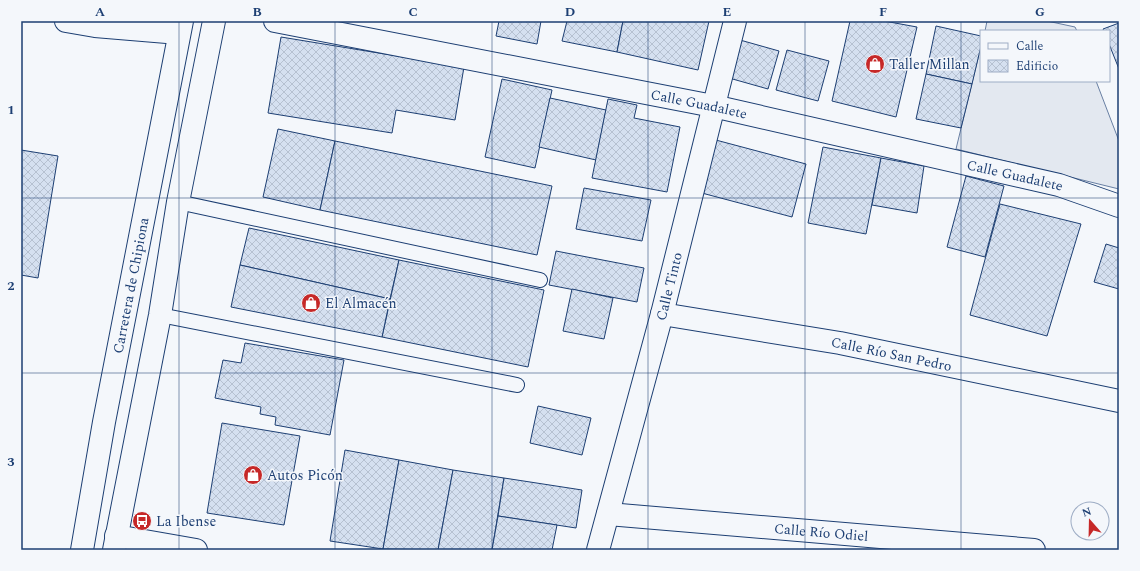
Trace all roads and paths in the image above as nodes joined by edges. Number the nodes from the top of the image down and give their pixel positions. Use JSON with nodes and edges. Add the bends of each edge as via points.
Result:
{"nodes":[{"id":1,"x":66,"y":21,"type":"edge"},
{"id":2,"x":214,"y":21,"type":"edge"},
{"id":3,"x":275,"y":21,"type":"edge"},
{"id":4,"x":735,"y":21,"type":"edge"},
{"id":5,"x":181,"y":27,"type":"edge"},
{"id":6,"x":714,"y":106,"type":"junction"},
{"id":7,"x":178,"y":202,"type":"junction"},
{"id":8,"x":1119,"y":206,"type":"edge"},
{"id":9,"x":540,"y":280,"type":"dead end"},
{"id":10,"x":662,"y":314,"type":"junction"},
{"id":11,"x":160,"y":315,"type":"junction"},
{"id":12,"x":517,"y":385,"type":"dead end"},
{"id":13,"x":1119,"y":401,"type":"edge"},
{"id":14,"x":608,"y":514,"type":"junction"},
{"id":15,"x":115,"y":543,"type":"edge"},
{"id":16,"x":82,"y":550,"type":"edge"},
{"id":17,"x":196,"y":550,"type":"edge"},
{"id":18,"x":598,"y":550,"type":"edge"},
{"id":19,"x":1034,"y":550,"type":"edge"}],
"edges":[{"from":1,"to":5,"type":"street","via":[[95,26]]},
{"from":2,"to":7,"type":"street"},
{"from":3,"to":6,"type":"street","name":"Calle Guadalete"},
{"from":4,"to":6,"type":"street","name":"Calle Tinto"},
{"from":5,"to":16,"type":"street","name":"Carretera de Chipiona","via":[[104,422]]},
{"from":6,"to":8,"type":"street","name":"Calle Guadalete","via":[[1059,185]]},
{"from":6,"to":10,"type":"street","name":"Calle Tinto"},
{"from":7,"to":9,"type":"lane"},
{"from":7,"to":11,"type":"street"},
{"from":10,"to":13,"type":"street","name":"Calle Río San Pedro","via":[[840,343]]},
{"from":10,"to":14,"type":"street","name":"Calle Tinto"},
{"from":11,"to":12,"type":"lane"},
{"from":11,"to":15,"type":"street"},
{"from":14,"to":18,"type":"street","name":"Calle Tinto"},
{"from":14,"to":19,"type":"street","name":"Calle Río Odiel"},
{"from":15,"to":17,"type":"street"}]}
